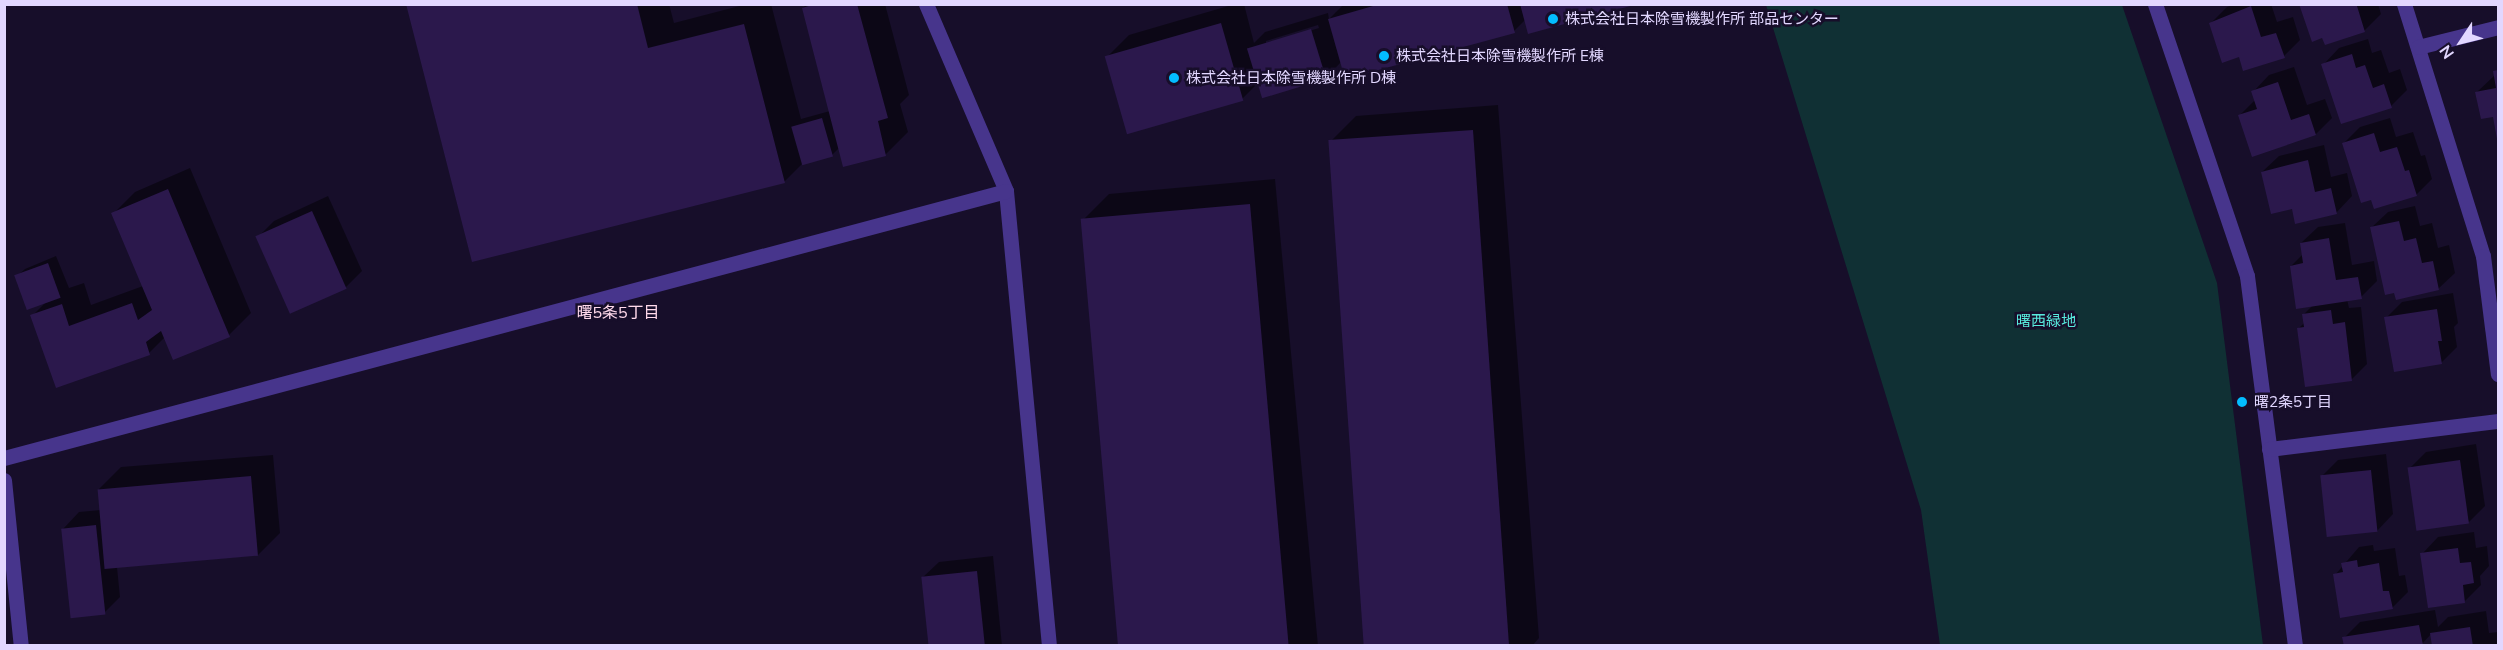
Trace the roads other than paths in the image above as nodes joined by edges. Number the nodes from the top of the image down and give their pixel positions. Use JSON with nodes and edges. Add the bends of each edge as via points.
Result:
{"nodes":[{"id":1,"x":926,"y":4,"type":"edge"},
{"id":2,"x":2155,"y":4,"type":"edge"},
{"id":3,"x":2404,"y":4,"type":"edge"},
{"id":4,"x":2499,"y":27,"type":"edge"},
{"id":5,"x":2418,"y":47,"type":"junction"},
{"id":6,"x":1006,"y":190,"type":"junction"},
{"id":7,"x":2499,"y":374,"type":"edge"},
{"id":8,"x":2499,"y":421,"type":"edge"},
{"id":9,"x":2269,"y":449,"type":"junction"},
{"id":10,"x":4,"y":458,"type":"edge"},
{"id":11,"x":4,"y":480,"type":"edge"},
{"id":12,"x":21,"y":645,"type":"edge"},
{"id":13,"x":1049,"y":645,"type":"edge"},
{"id":14,"x":2295,"y":645,"type":"edge"}],
"edges":[{"from":1,"to":6,"type":"street"},
{"from":2,"to":9,"type":"street","via":[[2247,276]]},
{"from":3,"to":5,"type":"street"},
{"from":4,"to":5,"type":"street"},
{"from":5,"to":7,"type":"street","via":[[2483,256]]},
{"from":6,"to":10,"type":"street"},
{"from":6,"to":13,"type":"street"},
{"from":8,"to":9,"type":"street"},
{"from":9,"to":14,"type":"street"},
{"from":11,"to":12,"type":"street"}]}
